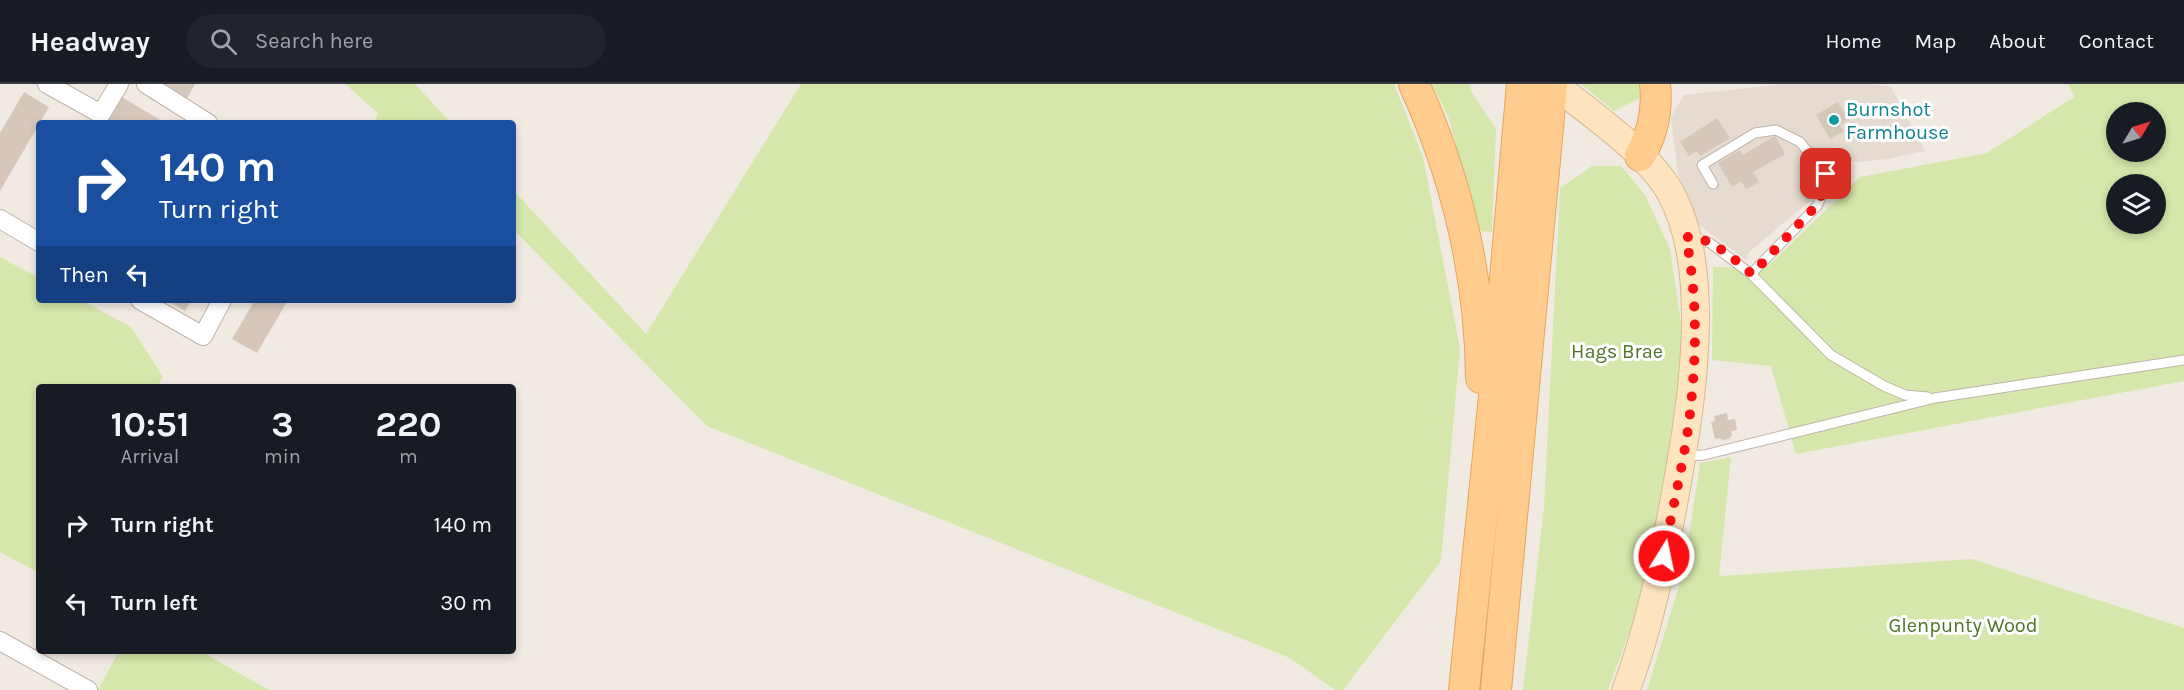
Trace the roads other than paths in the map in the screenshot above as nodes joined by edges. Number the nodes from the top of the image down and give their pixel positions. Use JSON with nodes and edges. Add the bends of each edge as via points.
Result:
{"nodes":[{"id":1,"x":47,"y":84,"type":"edge"},
{"id":2,"x":119,"y":84,"type":"edge"},
{"id":3,"x":146,"y":84,"type":"edge"},
{"id":4,"x":1414,"y":84,"type":"edge"},
{"id":5,"x":1522,"y":84,"type":"edge"},
{"id":6,"x":1553,"y":84,"type":"edge"},
{"id":7,"x":1655,"y":84,"type":"edge"},
{"id":8,"x":203,"y":120,"type":"edge"},
{"id":9,"x":1640,"y":156,"type":"junction"},
{"id":10,"x":1713,"y":184,"type":"dead end"},
{"id":11,"x":0,"y":219,"type":"edge"},
{"id":12,"x":1686,"y":237,"type":"junction"},
{"id":13,"x":36,"y":240,"type":"edge"},
{"id":14,"x":1752,"y":274,"type":"junction"},
{"id":15,"x":145,"y":303,"type":"edge"},
{"id":16,"x":220,"y":303,"type":"edge"},
{"id":17,"x":2184,"y":360,"type":"edge"},
{"id":18,"x":1935,"y":398,"type":"junction"},
{"id":19,"x":1682,"y":456,"type":"junction"},
{"id":20,"x":1482,"y":507,"type":"junction"},
{"id":21,"x":0,"y":641,"type":"edge"},
{"id":22,"x":88,"y":690,"type":"edge"},
{"id":23,"x":1464,"y":690,"type":"edge"},
{"id":24,"x":1496,"y":690,"type":"edge"},
{"id":25,"x":1626,"y":690,"type":"edge"}],
"edges":[{"from":1,"to":2,"type":"street","via":[[101,114]]},
{"from":3,"to":8,"type":"street"},
{"from":4,"to":20,"type":"main road","via":[[1450,175],[1465,227],[1481,362]]},
{"from":5,"to":20,"type":"main road"},
{"from":6,"to":9,"type":"street"},
{"from":6,"to":24,"type":"main road"},
{"from":7,"to":9,"type":"main road","via":[[1657,102],[1652,131]]},
{"from":9,"to":12,"type":"street","via":[[1670,192]]},
{"from":10,"to":14,"type":"lane","via":[[1702,165],[1755,133],[1776,130],[1800,142],[1826,174],[1825,188],[1816,206]]},
{"from":11,"to":13,"type":"street"},
{"from":12,"to":14,"type":"lane","via":[[1710,243]]},
{"from":12,"to":19,"type":"street","via":[[1693,273],[1694,360]]},
{"from":14,"to":18,"type":"lane","via":[[1831,355],[1905,395]]},
{"from":15,"to":16,"type":"street","via":[[203,336]]},
{"from":17,"to":18,"type":"lane"},
{"from":18,"to":19,"type":"lane","via":[[1704,455]]},
{"from":19,"to":25,"type":"street","via":[[1660,576]]},
{"from":20,"to":23,"type":"main road"},
{"from":21,"to":22,"type":"street"}]}
